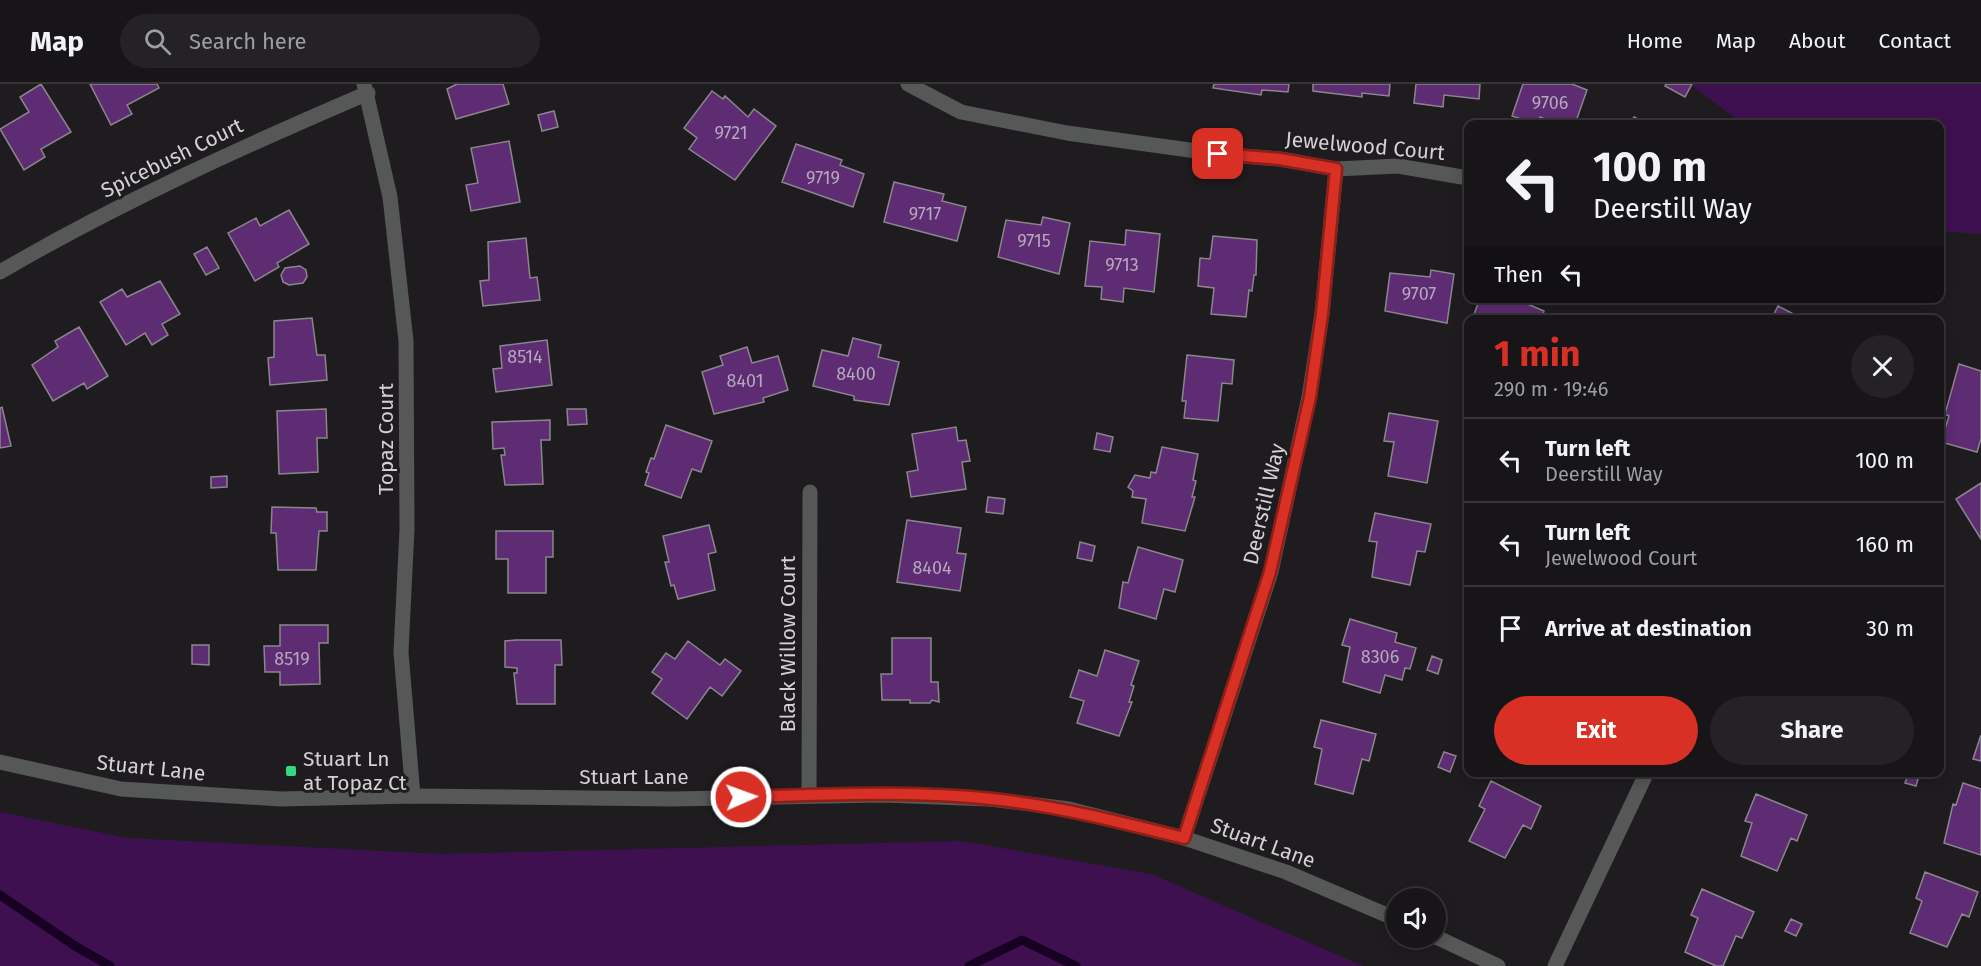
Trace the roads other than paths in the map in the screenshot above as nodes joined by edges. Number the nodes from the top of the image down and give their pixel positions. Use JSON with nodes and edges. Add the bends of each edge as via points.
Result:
{"nodes":[{"id":1,"x":908,"y":84,"type":"edge"},
{"id":2,"x":366,"y":89,"type":"edge"},
{"id":3,"x":1336,"y":169,"type":"junction"},
{"id":4,"x":1464,"y":177,"type":"edge"},
{"id":5,"x":0,"y":272,"type":"edge"},
{"id":6,"x":810,"y":492,"type":"dead end"},
{"id":7,"x":0,"y":762,"type":"edge"},
{"id":8,"x":1645,"y":777,"type":"edge"},
{"id":9,"x":809,"y":795,"type":"junction"},
{"id":10,"x":413,"y":796,"type":"junction"},
{"id":11,"x":1184,"y":838,"type":"junction"},
{"id":12,"x":1386,"y":915,"type":"edge"},
{"id":13,"x":1446,"y":942,"type":"edge"},
{"id":14,"x":1498,"y":966,"type":"edge"},
{"id":15,"x":1555,"y":966,"type":"edge"}],
"edges":[{"from":1,"to":3,"type":"street","name":"Jewelwood Court","via":[[961,112],[1067,133]]},
{"from":2,"to":5,"type":"street","name":"Spicebush Court","via":[[108,212]]},
{"from":2,"to":10,"type":"street","name":"Topaz Court","via":[[390,196],[406,341],[407,529],[401,652]]},
{"from":3,"to":4,"type":"street","name":"Jewelwood Court","via":[[1398,166]]},
{"from":3,"to":11,"type":"street","name":"Deerstill Way","via":[[1310,397],[1270,572]]},
{"from":6,"to":9,"type":"street","name":"Black Willow Court"},
{"from":7,"to":10,"type":"street","name":"Stuart Lane","via":[[121,789],[187,795],[281,799]]},
{"from":8,"to":15,"type":"street"},
{"from":9,"to":10,"type":"street","name":"Stuart Lane","via":[[672,799]]},
{"from":9,"to":11,"type":"street","name":"Stuart Lane","via":[[990,799],[1069,809]]},
{"from":11,"to":12,"type":"street","name":"Stuart Lane","via":[[1286,872]]},
{"from":13,"to":14,"type":"street"}]}
